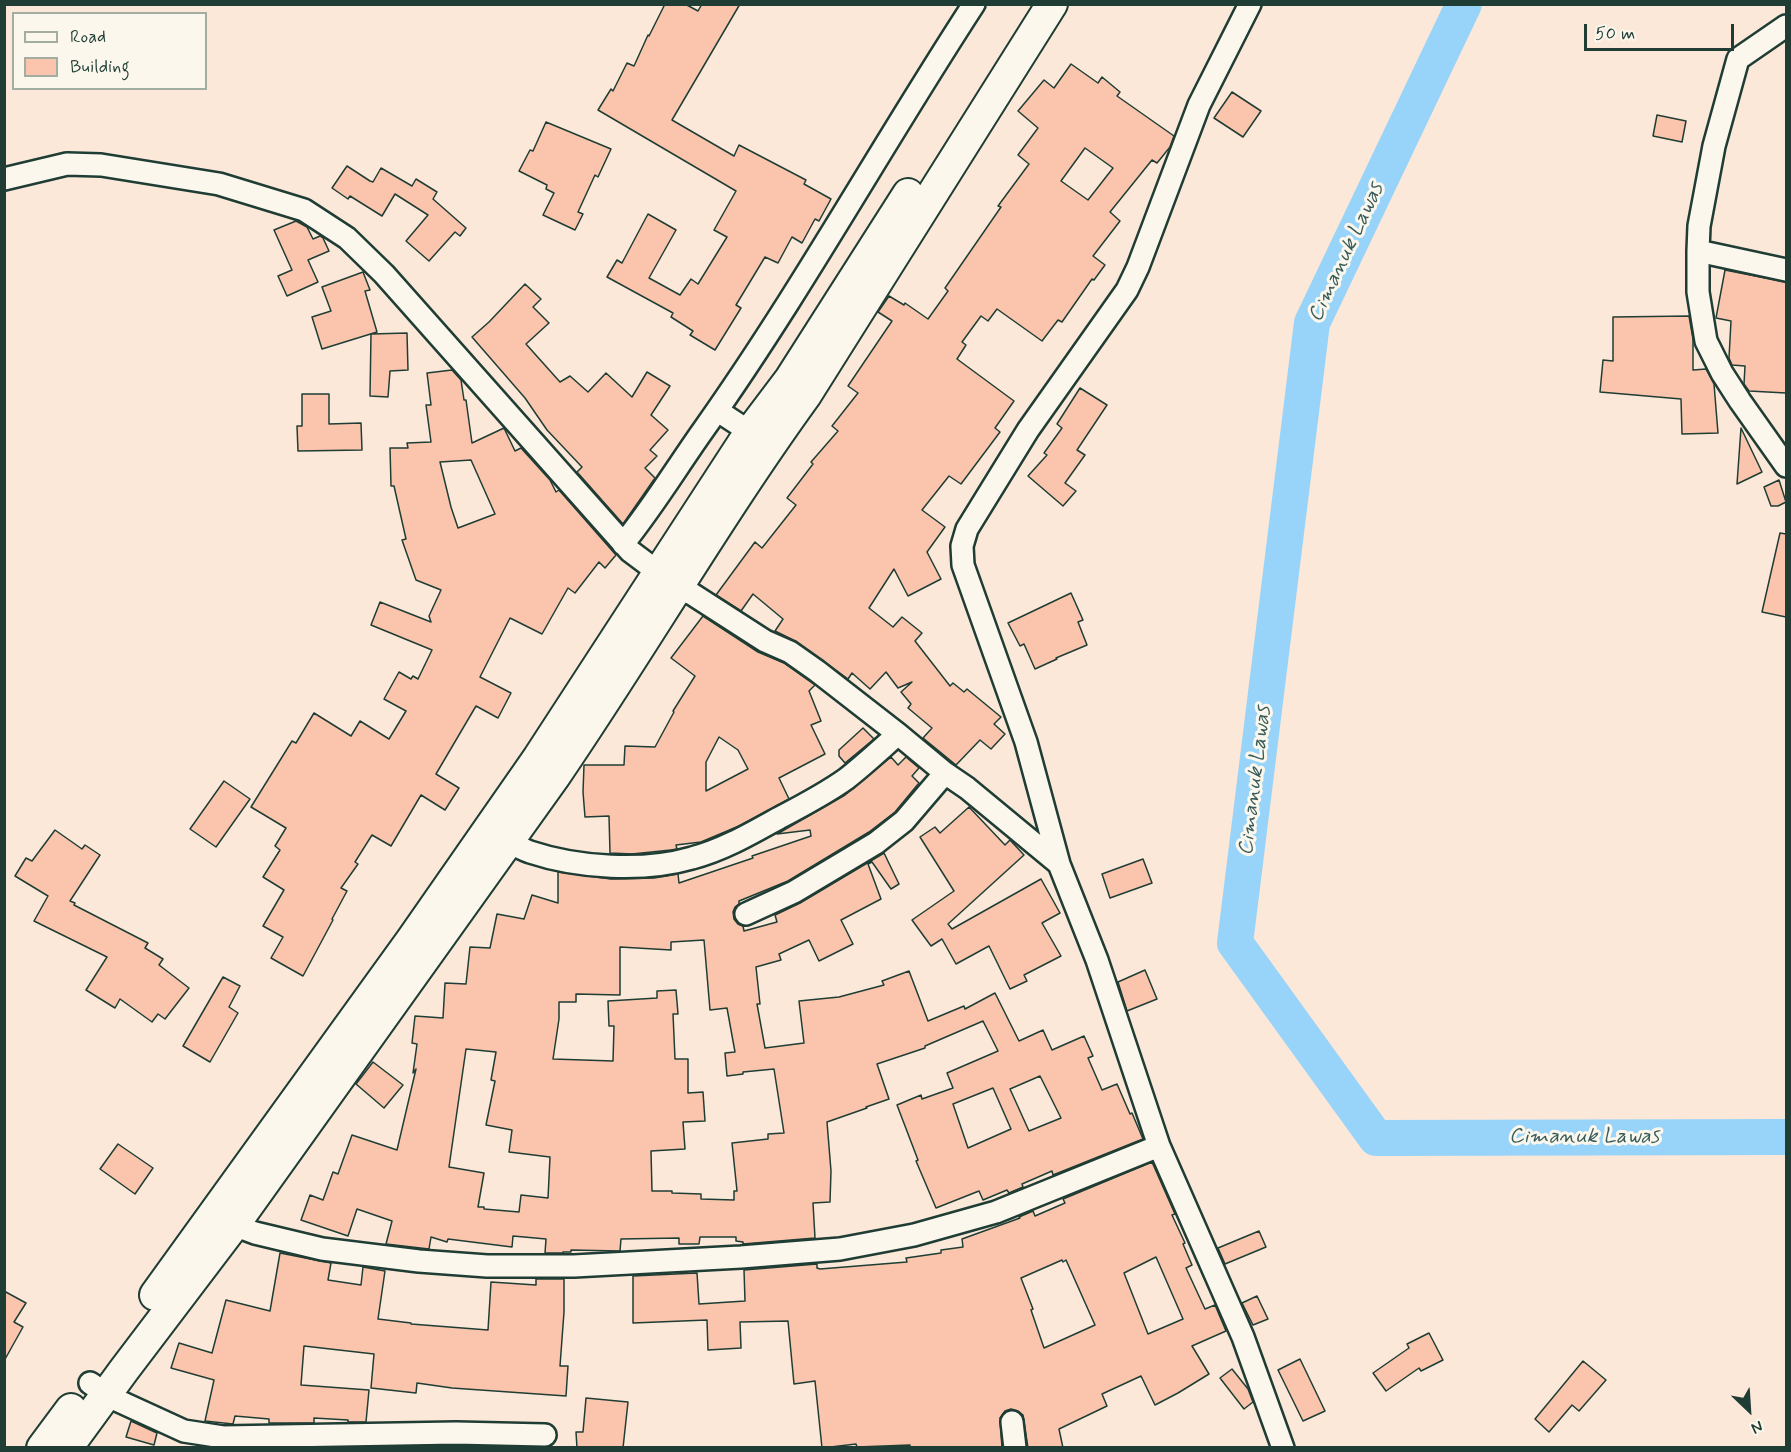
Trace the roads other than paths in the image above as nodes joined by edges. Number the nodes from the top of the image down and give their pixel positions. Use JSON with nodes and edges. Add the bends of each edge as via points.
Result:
{"nodes":[{"id":1,"x":974,"y":4,"type":"edge"},
{"id":2,"x":1028,"y":4,"type":"edge"},
{"id":3,"x":1052,"y":4,"type":"edge"},
{"id":4,"x":1250,"y":4,"type":"edge"},
{"id":5,"x":1786,"y":26,"type":"edge"},
{"id":6,"x":981,"y":97,"type":"junction"},
{"id":7,"x":4,"y":179,"type":"edge"},
{"id":8,"x":1698,"y":251,"type":"junction"},
{"id":9,"x":1786,"y":270,"type":"edge"},
{"id":10,"x":718,"y":411,"type":"junction"},
{"id":11,"x":760,"y":439,"type":"junction"},
{"id":12,"x":1786,"y":466,"type":"edge"},
{"id":13,"x":659,"y":572,"type":"junction"},
{"id":14,"x":898,"y":734,"type":"junction"},
{"id":15,"x":945,"y":773,"type":"junction"},
{"id":16,"x":510,"y":842,"type":"junction"},
{"id":17,"x":1059,"y":864,"type":"junction"},
{"id":18,"x":746,"y":914,"type":"dead end"},
{"id":19,"x":1159,"y":1146,"type":"junction"},
{"id":20,"x":236,"y":1226,"type":"junction"},
{"id":21,"x":109,"y":1395,"type":"junction"},
{"id":22,"x":1012,"y":1422,"type":"dead end"},
{"id":23,"x":545,"y":1435,"type":"dead end"},
{"id":24,"x":42,"y":1448,"type":"edge"},
{"id":25,"x":67,"y":1448,"type":"edge"},
{"id":26,"x":1015,"y":1448,"type":"edge"},
{"id":27,"x":1283,"y":1448,"type":"edge"}],
"edges":[{"from":1,"to":10,"type":"street"},
{"from":2,"to":6,"type":"main road"},
{"from":3,"to":6,"type":"main road"},
{"from":4,"to":17,"type":"street","via":[[1199,105],[1126,290],[1028,430],[967,529],[962,546],[963,565],[1026,742]]},
{"from":5,"to":8,"type":"street","via":[[1738,59],[1714,146]]},
{"from":6,"to":11,"type":"main road","via":[[852,302],[806,395]]},
{"from":7,"to":13,"type":"street","via":[[67,164],[101,165],[219,184],[304,210],[347,238],[384,274]]},
{"from":8,"to":9,"type":"street"},
{"from":8,"to":12,"type":"street","via":[[1698,292],[1707,340],[1722,373]]},
{"from":10,"to":11,"type":"street"},
{"from":10,"to":13,"type":"street","via":[[641,522]]},
{"from":11,"to":13,"type":"main road"},
{"from":13,"to":14,"type":"street","via":[[765,641],[790,652]]},
{"from":13,"to":16,"type":"main road"},
{"from":14,"to":15,"type":"street"},
{"from":14,"to":16,"type":"street","via":[[846,778],[809,802],[734,842],[692,858],[657,865],[614,866],[566,861]]},
{"from":15,"to":17,"type":"street"},
{"from":15,"to":18,"type":"street","via":[[904,821],[876,843],[794,892]]},
{"from":16,"to":20,"type":"main road","via":[[342,1056]]},
{"from":17,"to":19,"type":"street","via":[[1097,960]]},
{"from":19,"to":20,"type":"street","via":[[996,1212],[914,1235],[840,1249],[574,1266],[487,1266],[322,1249]]},
{"from":19,"to":27,"type":"street","via":[[1243,1337]]},
{"from":20,"to":21,"type":"main road"},
{"from":21,"to":23,"type":"street","via":[[184,1431],[223,1437]]},
{"from":21,"to":24,"type":"main road"},
{"from":21,"to":25,"type":"main road"},
{"from":22,"to":26,"type":"street"}]}
